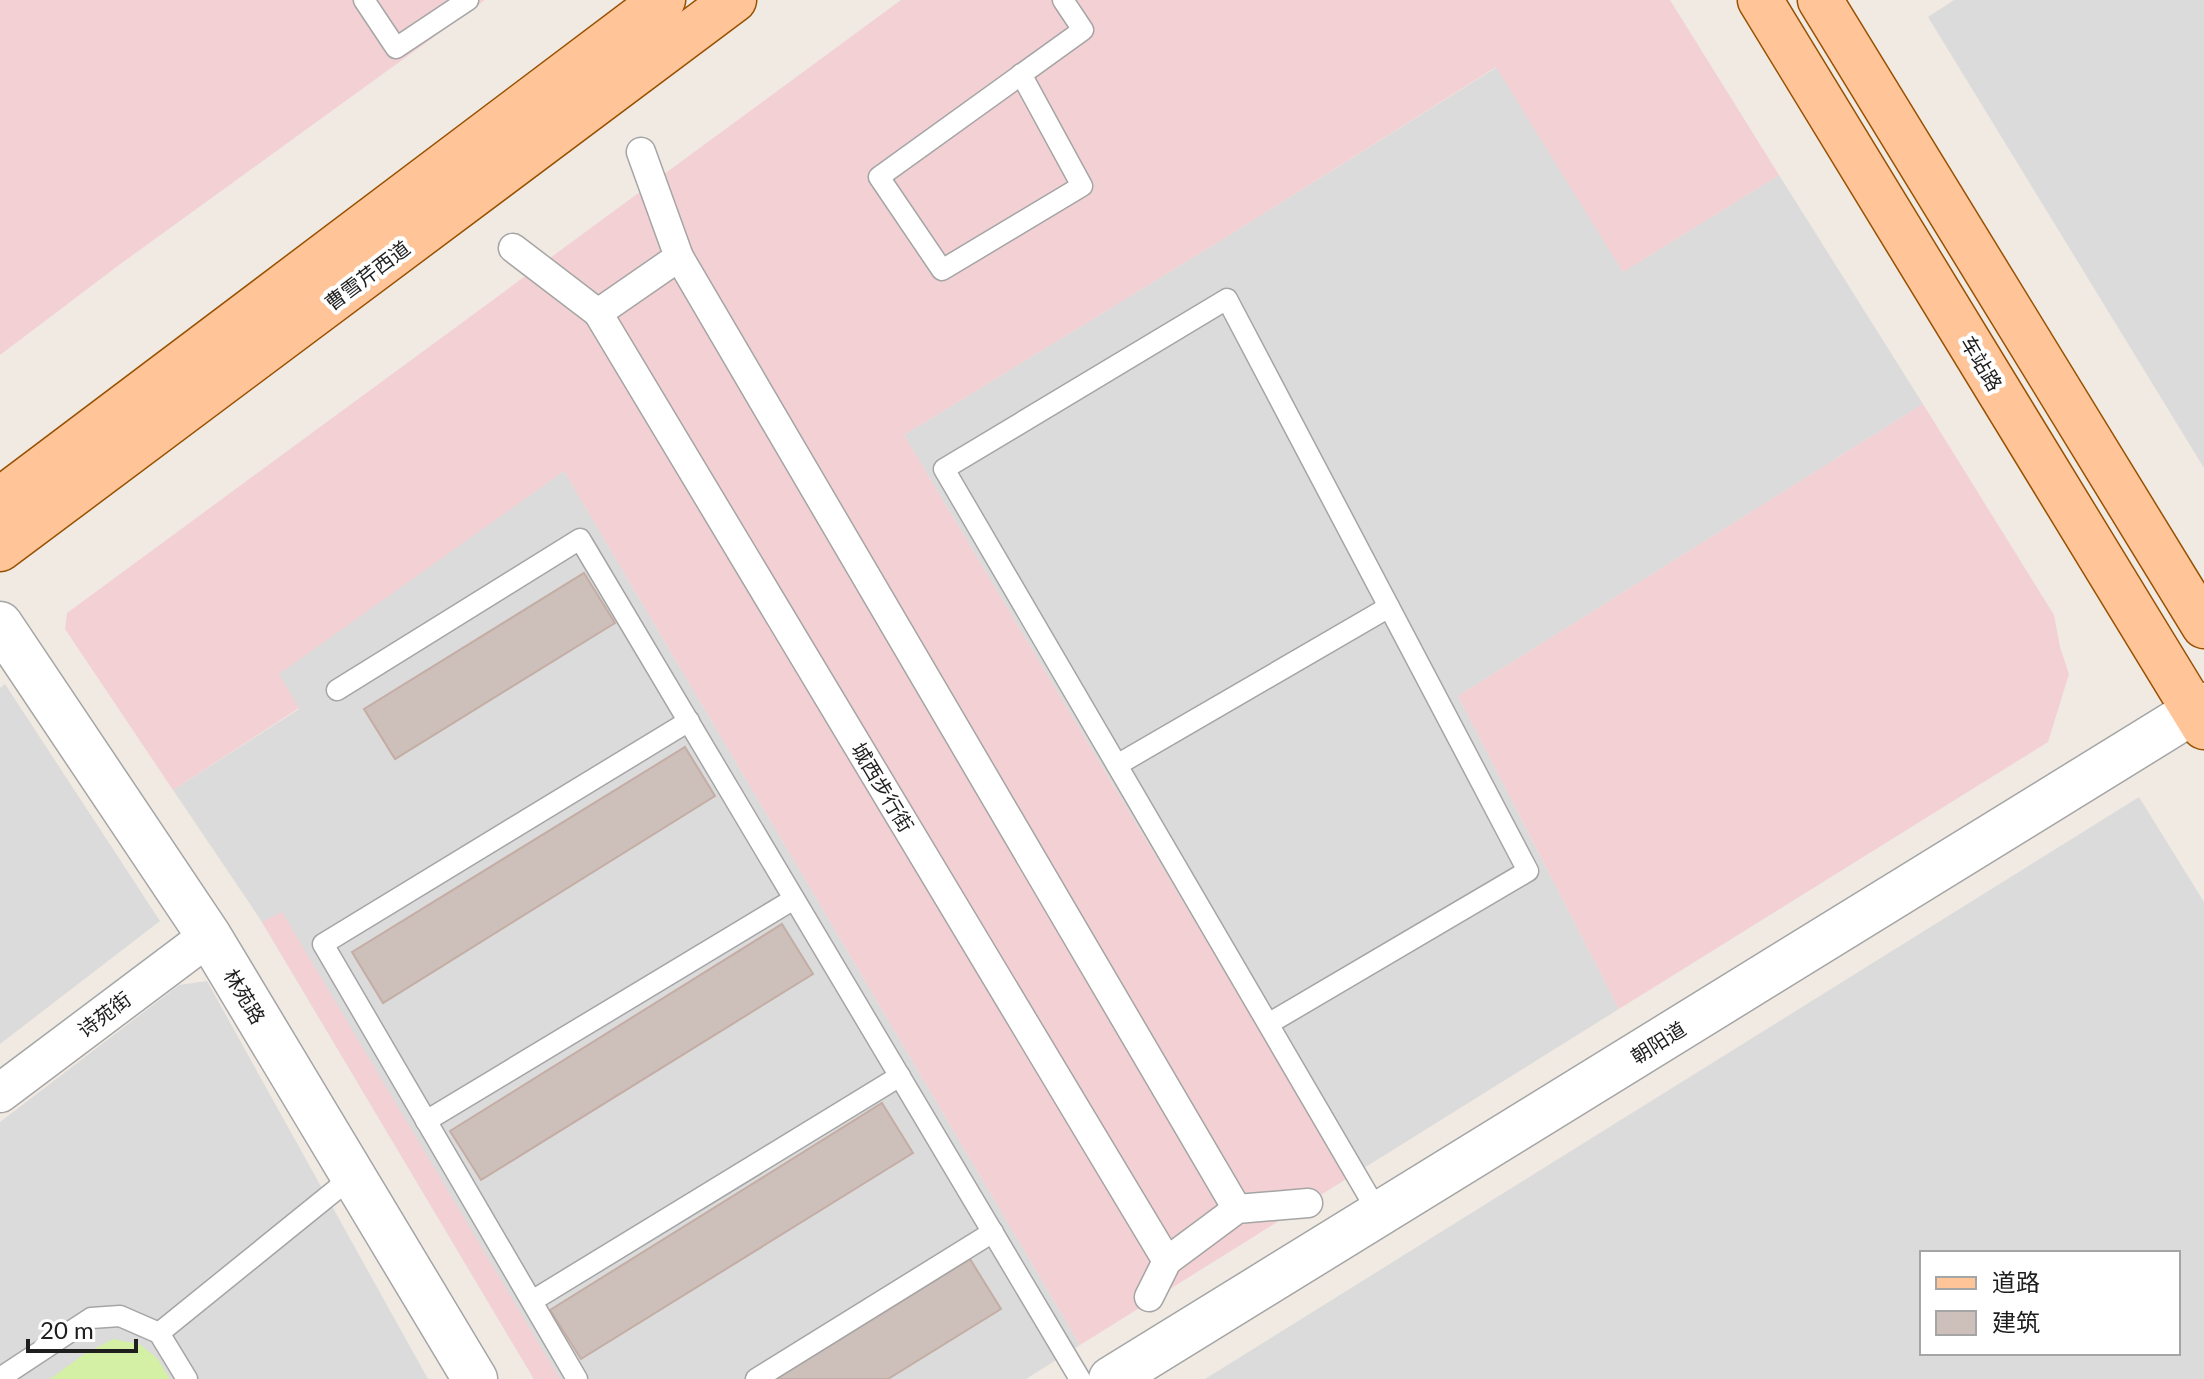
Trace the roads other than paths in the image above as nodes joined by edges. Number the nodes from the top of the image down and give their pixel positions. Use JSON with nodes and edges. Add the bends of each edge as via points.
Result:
{"nodes":[{"id":1,"x":364,"y":0,"type":"edge"},
{"id":2,"x":468,"y":0,"type":"edge"},
{"id":3,"x":663,"y":0,"type":"edge"},
{"id":4,"x":734,"y":0,"type":"edge"},
{"id":5,"x":1063,"y":0,"type":"edge"},
{"id":6,"x":1760,"y":0,"type":"edge"},
{"id":7,"x":1820,"y":0,"type":"edge"},
{"id":8,"x":1021,"y":74,"type":"junction"},
{"id":9,"x":641,"y":152,"type":"dead end"},
{"id":10,"x":513,"y":248,"type":"dead end"},
{"id":11,"x":679,"y":257,"type":"junction"},
{"id":12,"x":598,"y":313,"type":"junction"},
{"id":13,"x":0,"y":500,"type":"edge"},
{"id":14,"x":0,"y":549,"type":"edge"},
{"id":15,"x":1389,"y":607,"type":"junction"},
{"id":16,"x":0,"y":624,"type":"edge"},
{"id":17,"x":2204,"y":626,"type":"edge"},
{"id":18,"x":337,"y":690,"type":"dead end"},
{"id":19,"x":2201,"y":714,"type":"edge"},
{"id":20,"x":689,"y":721,"type":"junction"},
{"id":21,"x":1117,"y":765,"type":"junction"},
{"id":22,"x":794,"y":899,"type":"junction"},
{"id":23,"x":209,"y":936,"type":"junction"},
{"id":24,"x":1268,"y":1024,"type":"junction"},
{"id":25,"x":900,"y":1076,"type":"junction"},
{"id":26,"x":0,"y":1093,"type":"edge"},
{"id":27,"x":426,"y":1121,"type":"junction"},
{"id":28,"x":353,"y":1176,"type":"junction"},
{"id":29,"x":1308,"y":1203,"type":"dead end"},
{"id":30,"x":1237,"y":1209,"type":"junction"},
{"id":31,"x":1379,"y":1214,"type":"junction"},
{"id":32,"x":993,"y":1232,"type":"junction"},
{"id":33,"x":1167,"y":1261,"type":"junction"},
{"id":34,"x":1149,"y":1297,"type":"dead end"},
{"id":35,"x":532,"y":1301,"type":"junction"},
{"id":36,"x":159,"y":1333,"type":"junction"},
{"id":37,"x":0,"y":1378,"type":"edge"},
{"id":38,"x":187,"y":1379,"type":"edge"},
{"id":39,"x":475,"y":1379,"type":"edge"},
{"id":40,"x":577,"y":1379,"type":"edge"},
{"id":41,"x":756,"y":1379,"type":"edge"},
{"id":42,"x":1080,"y":1379,"type":"edge"},
{"id":43,"x":1111,"y":1379,"type":"edge"}],
"edges":[{"from":1,"to":2,"type":"lane","via":[[396,48]]},
{"from":3,"to":13,"type":"main road","name":"曹雪芹西道"},
{"from":4,"to":14,"type":"main road","name":"曹雪芹西道"},
{"from":5,"to":8,"type":"lane","via":[[1083,30]]},
{"from":6,"to":19,"type":"main road","name":"车站路"},
{"from":7,"to":17,"type":"main road"},
{"from":8,"to":8,"type":"lane","via":[[879,177],[942,270],[1082,186]]},
{"from":9,"to":11,"type":"street"},
{"from":10,"to":12,"type":"street"},
{"from":11,"to":12,"type":"street"},
{"from":11,"to":30,"type":"street"},
{"from":12,"to":33,"type":"street","name":"城西步行街"},
{"from":15,"to":21,"type":"lane"},
{"from":15,"to":21,"type":"lane","via":[[1227,299],[944,469]]},
{"from":15,"to":24,"type":"lane","via":[[1528,871]]},
{"from":16,"to":23,"type":"street","name":"林苑路","via":[[18,664]]},
{"from":18,"to":20,"type":"lane","via":[[580,539]]},
{"from":19,"to":31,"type":"street","name":"朝阳道"},
{"from":20,"to":22,"type":"lane"},
{"from":20,"to":27,"type":"lane","via":[[323,944]]},
{"from":21,"to":24,"type":"lane"},
{"from":22,"to":25,"type":"lane"},
{"from":22,"to":27,"type":"lane"},
{"from":23,"to":26,"type":"street","name":"诗苑街"},
{"from":23,"to":28,"type":"street","name":"林苑路"},
{"from":24,"to":31,"type":"lane"},
{"from":25,"to":32,"type":"lane"},
{"from":25,"to":35,"type":"lane"},
{"from":27,"to":35,"type":"lane"},
{"from":28,"to":36,"type":"lane"},
{"from":28,"to":39,"type":"street","name":"林苑路"},
{"from":29,"to":30,"type":"street"},
{"from":30,"to":33,"type":"street"},
{"from":31,"to":43,"type":"street","name":"朝阳道"},
{"from":32,"to":41,"type":"lane"},
{"from":32,"to":42,"type":"lane"},
{"from":33,"to":34,"type":"street"},
{"from":35,"to":40,"type":"lane"},
{"from":36,"to":37,"type":"lane","via":[[120,1316],[91,1318]]},
{"from":36,"to":38,"type":"lane"}]}
